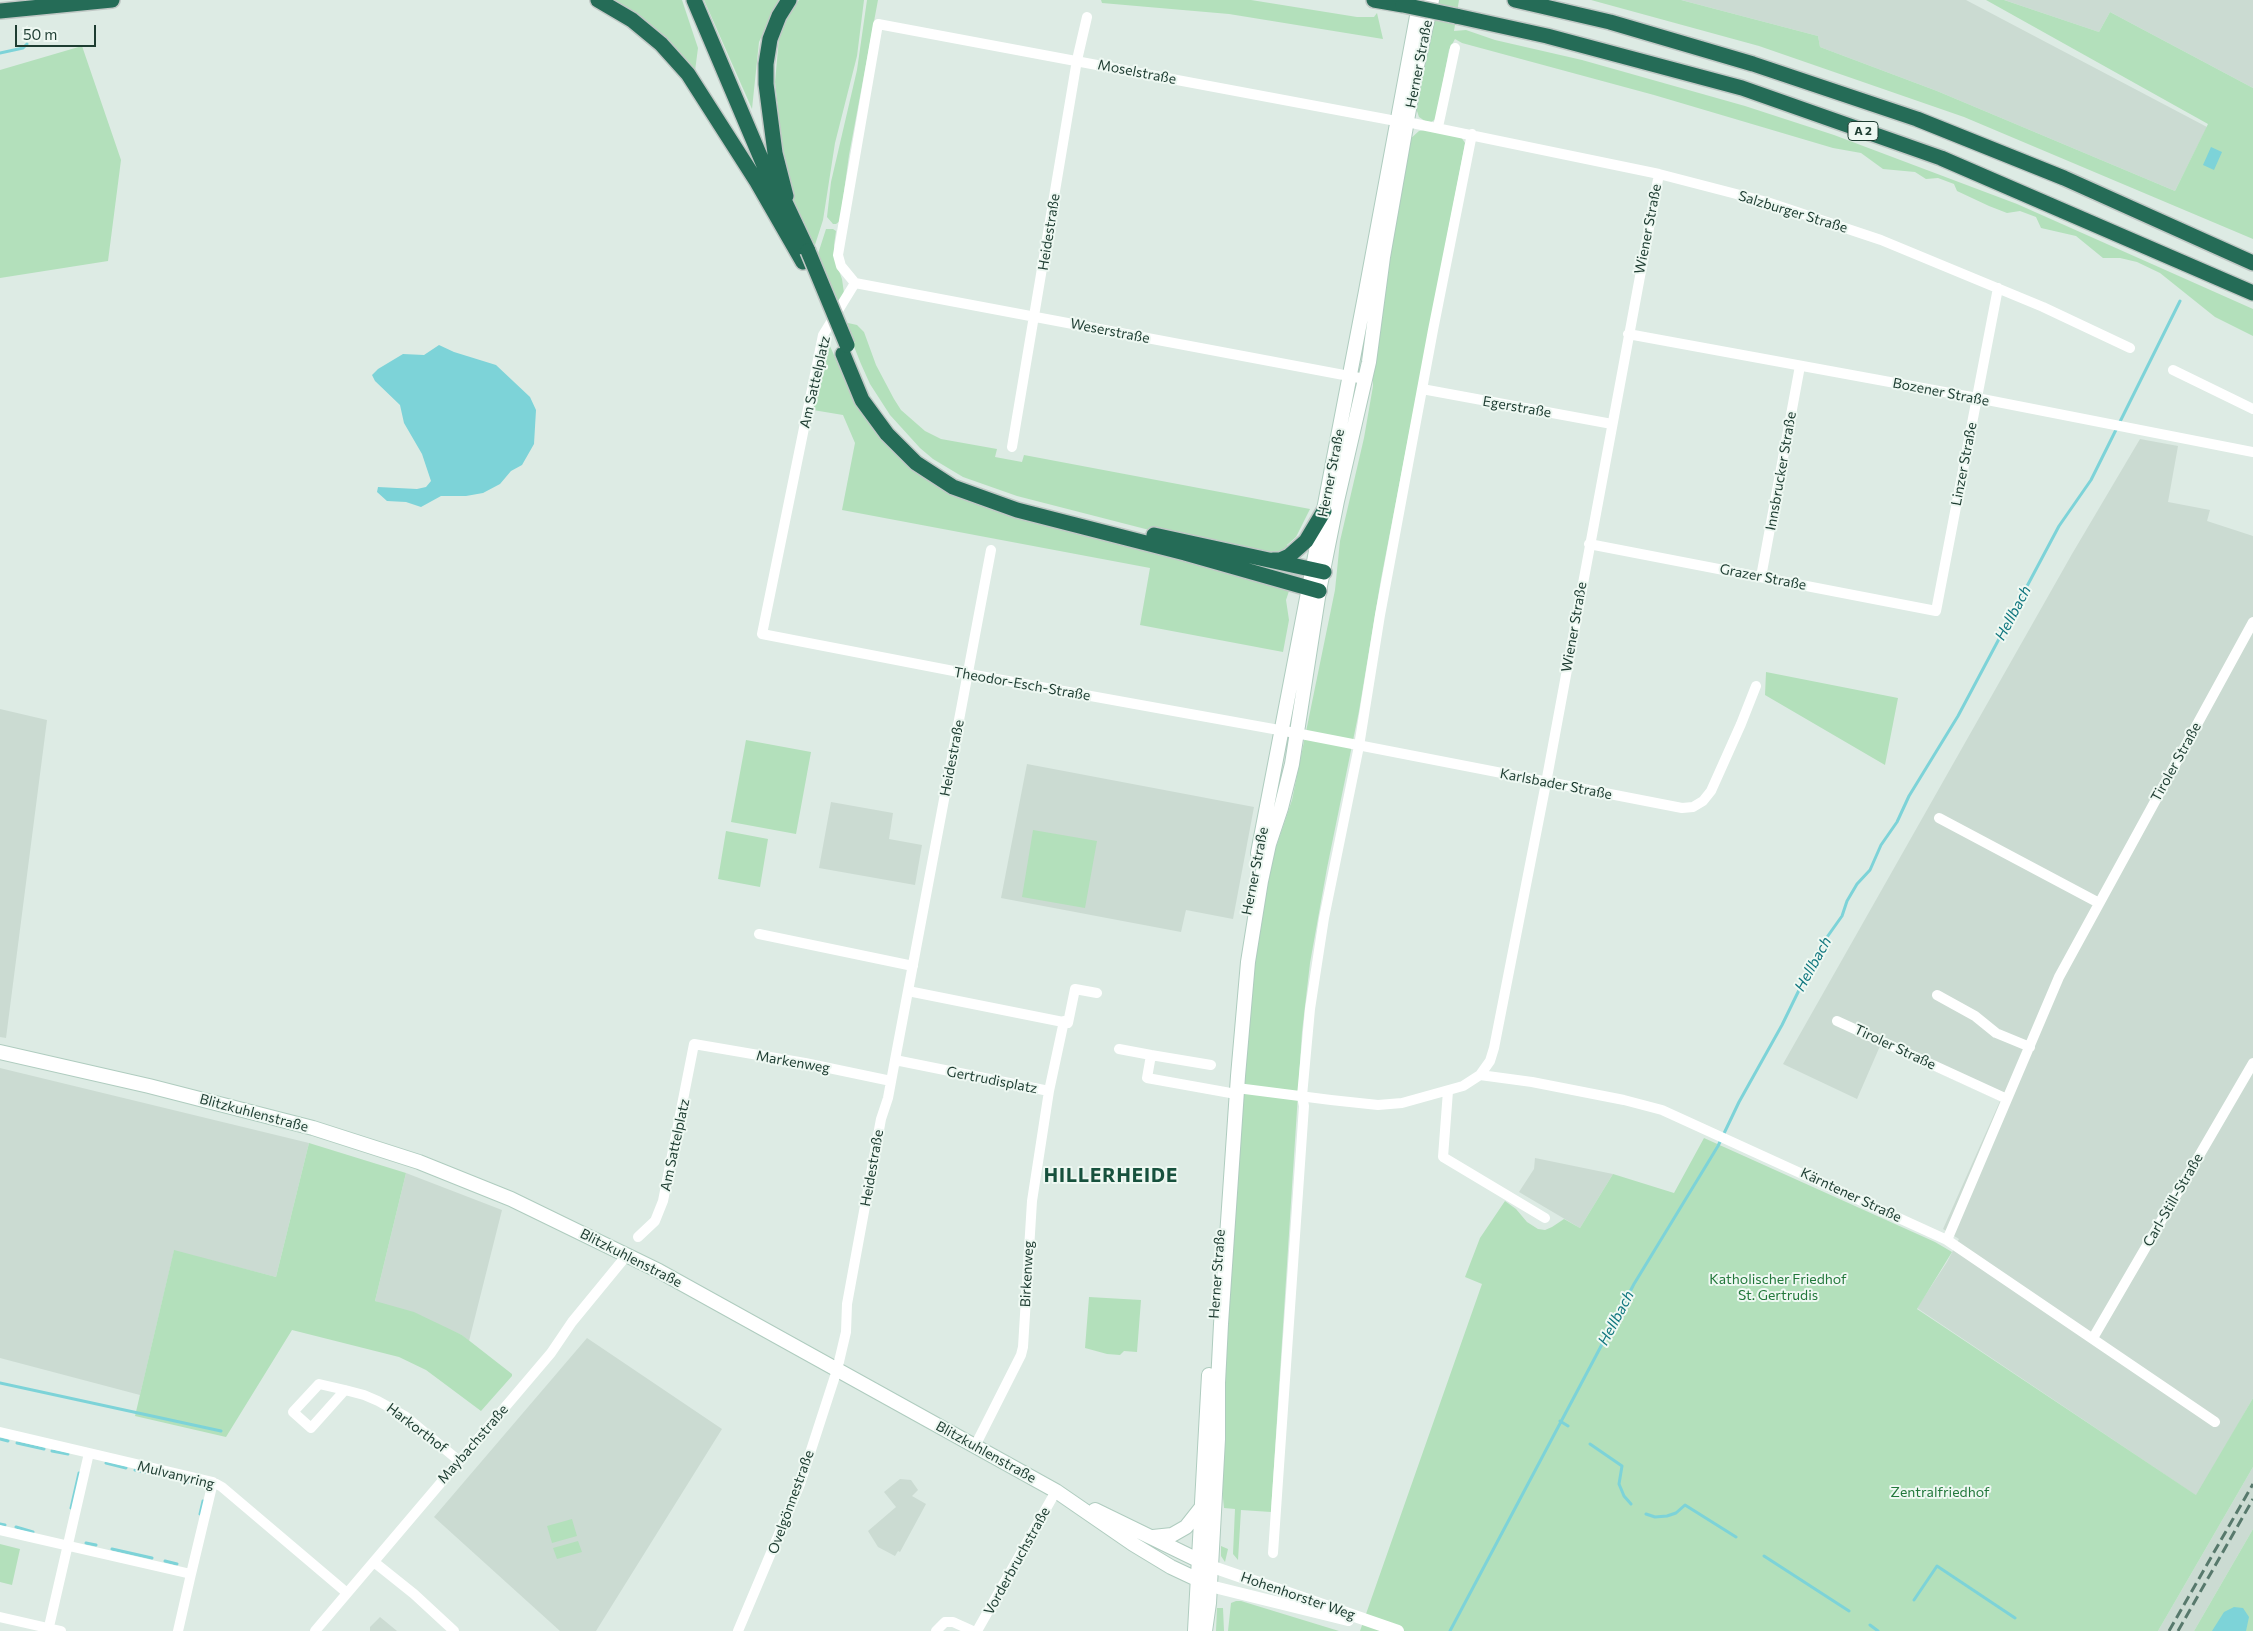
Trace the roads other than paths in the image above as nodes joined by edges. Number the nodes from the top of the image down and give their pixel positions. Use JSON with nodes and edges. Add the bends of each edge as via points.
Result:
{"nodes":[{"id":1,"x":112,"y":0,"type":"edge"},
{"id":2,"x":598,"y":0,"type":"edge"},
{"id":3,"x":694,"y":0,"type":"edge"},
{"id":4,"x":702,"y":0,"type":"edge"},
{"id":5,"x":789,"y":0,"type":"edge"},
{"id":6,"x":1374,"y":0,"type":"edge"},
{"id":7,"x":1420,"y":0,"type":"edge"},
{"id":8,"x":1432,"y":0,"type":"edge"},
{"id":9,"x":1515,"y":0,"type":"edge"},
{"id":10,"x":0,"y":11,"type":"edge"},
{"id":11,"x":1087,"y":17,"type":"dead end"},
{"id":12,"x":1455,"y":48,"type":"dead end"},
{"id":13,"x":1077,"y":60,"type":"junction"},
{"id":14,"x":1403,"y":123,"type":"junction"},
{"id":15,"x":1438,"y":127,"type":"junction"},
{"id":16,"x":1472,"y":134,"type":"junction"},
{"id":17,"x":1658,"y":174,"type":"junction"},
{"id":18,"x":792,"y":216,"type":"junction"},
{"id":19,"x":805,"y":256,"type":"junction"},
{"id":20,"x":2253,"y":263,"type":"edge"},
{"id":21,"x":855,"y":283,"type":"junction"},
{"id":22,"x":1998,"y":288,"type":"junction"},
{"id":23,"x":2253,"y":293,"type":"edge"},
{"id":24,"x":1035,"y":316,"type":"junction"},
{"id":25,"x":1628,"y":334,"type":"junction"},
{"id":26,"x":2130,"y":348,"type":"dead end"},
{"id":27,"x":845,"y":350,"type":"junction"},
{"id":28,"x":1800,"y":366,"type":"junction"},
{"id":29,"x":2173,"y":370,"type":"dead end"},
{"id":30,"x":1349,"y":377,"type":"junction"},
{"id":31,"x":1365,"y":379,"type":"junction"},
{"id":32,"x":1422,"y":389,"type":"junction"},
{"id":33,"x":1977,"y":398,"type":"junction"},
{"id":34,"x":2253,"y":409,"type":"edge"},
{"id":35,"x":1612,"y":424,"type":"junction"},
{"id":36,"x":1012,"y":447,"type":"dead end"},
{"id":37,"x":2253,"y":452,"type":"edge"},
{"id":38,"x":1324,"y":511,"type":"junction"},
{"id":39,"x":1589,"y":544,"type":"junction"},
{"id":40,"x":992,"y":550,"type":"dead end"},
{"id":41,"x":1257,"y":559,"type":"junction"},
{"id":42,"x":1318,"y":571,"type":"junction"},
{"id":43,"x":1761,"y":577,"type":"junction"},
{"id":44,"x":1314,"y":590,"type":"junction"},
{"id":45,"x":1936,"y":611,"type":"joint"},
{"id":46,"x":2253,"y":622,"type":"edge"},
{"id":47,"x":762,"y":634,"type":"joint"},
{"id":48,"x":969,"y":674,"type":"junction"},
{"id":49,"x":1756,"y":686,"type":"dead end"},
{"id":50,"x":1282,"y":731,"type":"junction"},
{"id":51,"x":1298,"y":733,"type":"junction"},
{"id":52,"x":1359,"y":746,"type":"junction"},
{"id":53,"x":1546,"y":783,"type":"junction"},
{"id":54,"x":1939,"y":818,"type":"dead end"},
{"id":55,"x":2100,"y":903,"type":"junction"},
{"id":56,"x":759,"y":934,"type":"dead end"},
{"id":57,"x":913,"y":966,"type":"junction"},
{"id":58,"x":908,"y":991,"type":"junction"},
{"id":59,"x":1098,"y":993,"type":"dead end"},
{"id":60,"x":1937,"y":994,"type":"dead end"},
{"id":61,"x":1064,"y":1021,"type":"junction"},
{"id":62,"x":1837,"y":1021,"type":"dead end"},
{"id":63,"x":694,"y":1044,"type":"joint"},
{"id":64,"x":2030,"y":1047,"type":"junction"},
{"id":65,"x":1119,"y":1049,"type":"dead end"},
{"id":66,"x":0,"y":1052,"type":"edge"},
{"id":67,"x":1151,"y":1055,"type":"junction"},
{"id":68,"x":895,"y":1060,"type":"junction"},
{"id":69,"x":2253,"y":1063,"type":"edge"},
{"id":70,"x":1211,"y":1065,"type":"dead end"},
{"id":71,"x":1480,"y":1075,"type":"junction"},
{"id":72,"x":891,"y":1082,"type":"junction"},
{"id":73,"x":1049,"y":1091,"type":"junction"},
{"id":74,"x":1448,"y":1091,"type":"junction"},
{"id":75,"x":1234,"y":1092,"type":"junction"},
{"id":76,"x":1302,"y":1096,"type":"junction"},
{"id":77,"x":2007,"y":1099,"type":"junction"},
{"id":78,"x":1545,"y":1218,"type":"dead end"},
{"id":79,"x":638,"y":1237,"type":"dead end"},
{"id":80,"x":1947,"y":1240,"type":"junction"},
{"id":81,"x":627,"y":1255,"type":"junction"},
{"id":82,"x":2093,"y":1338,"type":"junction"},
{"id":83,"x":837,"y":1370,"type":"junction"},
{"id":84,"x":345,"y":1390,"type":"junction"},
{"id":85,"x":2215,"y":1422,"type":"dead end"},
{"id":86,"x":0,"y":1432,"type":"edge"},
{"id":87,"x":975,"y":1446,"type":"junction"},
{"id":88,"x":89,"y":1453,"type":"junction"},
{"id":89,"x":458,"y":1460,"type":"junction"},
{"id":90,"x":213,"y":1482,"type":"junction"},
{"id":91,"x":1056,"y":1491,"type":"junction"},
{"id":92,"x":1200,"y":1508,"type":"junction"},
{"id":93,"x":0,"y":1530,"type":"edge"},
{"id":94,"x":1151,"y":1537,"type":"junction"},
{"id":95,"x":69,"y":1545,"type":"junction"},
{"id":96,"x":1273,"y":1553,"type":"dead end"},
{"id":97,"x":374,"y":1562,"type":"junction"},
{"id":98,"x":1205,"y":1563,"type":"junction"},
{"id":99,"x":191,"y":1574,"type":"junction"},
{"id":100,"x":1204,"y":1583,"type":"junction"},
{"id":101,"x":347,"y":1593,"type":"junction"},
{"id":102,"x":0,"y":1617,"type":"edge"},
{"id":103,"x":48,"y":1630,"type":"edge"},
{"id":104,"x":61,"y":1631,"type":"edge"},
{"id":105,"x":178,"y":1631,"type":"edge"},
{"id":106,"x":315,"y":1631,"type":"edge"},
{"id":107,"x":454,"y":1631,"type":"edge"},
{"id":108,"x":738,"y":1631,"type":"edge"},
{"id":109,"x":936,"y":1631,"type":"edge"},
{"id":110,"x":973,"y":1631,"type":"edge"},
{"id":111,"x":977,"y":1631,"type":"edge"},
{"id":112,"x":1195,"y":1631,"type":"edge"},
{"id":113,"x":1205,"y":1631,"type":"edge"},
{"id":114,"x":1380,"y":1631,"type":"edge"},
{"id":115,"x":1398,"y":1631,"type":"edge"}],
"edges":[{"from":1,"to":10,"type":"highway"},
{"from":2,"to":19,"type":"highway","via":[[632,20],[661,44],[688,74]]},
{"from":3,"to":19,"type":"highway"},
{"from":4,"to":18,"type":"highway"},
{"from":5,"to":18,"type":"highway","via":[[770,39],[766,84],[775,153]]},
{"from":6,"to":23,"type":"highway","number":"A 2","bridge":true,"via":[[1547,36],[1742,88],[1941,158]]},
{"from":7,"to":14,"type":"main road","name":"Herner Straße"},
{"from":8,"to":14,"type":"main road","name":"Herner Straße"},
{"from":9,"to":20,"type":"highway","number":"A 2","via":[[1610,22],[1753,64],[1908,116],[2018,159]]},
{"from":11,"to":13,"type":"street","name":"Heidestraße"},
{"from":12,"to":15,"type":"street"},
{"from":13,"to":14,"type":"street","name":"Moselstraße"},
{"from":13,"to":21,"type":"street","name":"Moselstraße","via":[[878,24],[838,255],[841,266]]},
{"from":13,"to":24,"type":"street","name":"Heidestraße"},
{"from":14,"to":15,"type":"street","name":"Salzburger Straße"},
{"from":14,"to":30,"type":"main road","name":"Herner Straße"},
{"from":14,"to":31,"type":"main road","name":"Herner Straße"},
{"from":15,"to":16,"type":"street","name":"Salzburger Straße"},
{"from":16,"to":17,"type":"street","name":"Salzburger Straße"},
{"from":16,"to":32,"type":"street"},
{"from":17,"to":22,"type":"street","name":"Salzburger Straße","via":[[1824,220]]},
{"from":17,"to":25,"type":"street","name":"Wiener Straße"},
{"from":18,"to":19,"type":"highway"},
{"from":19,"to":27,"type":"highway"},
{"from":21,"to":24,"type":"street","name":"Weserstraße"},
{"from":21,"to":47,"type":"street","name":"Am Sattelplatz","via":[[823,335]]},
{"from":22,"to":26,"type":"street","name":"Salzburger Straße"},
{"from":22,"to":33,"type":"street","name":"Linzer Straße"},
{"from":24,"to":30,"type":"street","name":"Weserstraße"},
{"from":24,"to":36,"type":"street","name":"Heidestraße"},
{"from":25,"to":28,"type":"street","name":"Bozener Straße"},
{"from":25,"to":35,"type":"street","name":"Wiener Straße"},
{"from":27,"to":41,"type":"highway","via":[[891,424],[914,448],[950,474],[999,496],[1024,503]]},
{"from":27,"to":44,"type":"highway","via":[[862,400],[887,434],[916,463],[953,487],[1017,510]]},
{"from":28,"to":33,"type":"street","name":"Bozener Straße"},
{"from":28,"to":43,"type":"street","name":"Innsbrucker Straße"},
{"from":29,"to":34,"type":"street"},
{"from":30,"to":31,"type":"street","name":"Weserstraße"},
{"from":30,"to":38,"type":"main road","name":"Herner Straße"},
{"from":31,"to":42,"type":"main road","name":"Herner Straße"},
{"from":32,"to":35,"type":"street","name":"Egerstraße"},
{"from":32,"to":52,"type":"street"},
{"from":33,"to":37,"type":"street","name":"Bozener Straße"},
{"from":33,"to":45,"type":"street","name":"Linzer Straße"},
{"from":35,"to":39,"type":"street","name":"Wiener Straße"},
{"from":38,"to":41,"type":"highway","via":[[1306,541],[1289,556],[1280,560]]},
{"from":38,"to":42,"type":"main road","name":"Herner Straße"},
{"from":39,"to":43,"type":"street","name":"Grazer Straße"},
{"from":39,"to":53,"type":"street","name":"Wiener Straße"},
{"from":40,"to":48,"type":"street","name":"Heidestraße"},
{"from":41,"to":42,"type":"highway"},
{"from":42,"to":44,"type":"main road","name":"Herner Straße"},
{"from":43,"to":45,"type":"street","name":"Grazer Straße"},
{"from":44,"to":50,"type":"main road","name":"Herner Straße"},
{"from":44,"to":51,"type":"main road","name":"Herner Straße"},
{"from":46,"to":55,"type":"street","name":"Tiroler Straße"},
{"from":47,"to":48,"type":"street","name":"Theodor-Esch-Straße"},
{"from":48,"to":50,"type":"street","name":"Theodor-Esch-Straße"},
{"from":48,"to":57,"type":"street","name":"Heidestraße"},
{"from":49,"to":53,"type":"street","name":"Karlsbader Straße","via":[[1711,791],[1704,801],[1693,807],[1682,808]]},
{"from":50,"to":51,"type":"street","name":"Karlsbader Straße"},
{"from":50,"to":75,"type":"main road","name":"Herner Straße","via":[[1242,946]]},
{"from":51,"to":52,"type":"street","name":"Karlsbader Straße"},
{"from":51,"to":75,"type":"main road","name":"Herner Straße","via":[[1282,808],[1269,844],[1261,881],[1244,994]]},
{"from":52,"to":53,"type":"street","name":"Karlsbader Straße"},
{"from":52,"to":76,"type":"street","via":[[1324,918],[1310,1009]]},
{"from":53,"to":71,"type":"street","name":"Wiener Straße","via":[[1494,1048]]},
{"from":54,"to":55,"type":"street"},
{"from":55,"to":64,"type":"street","name":"Tiroler Straße","via":[[2059,977]]},
{"from":56,"to":57,"type":"street"},
{"from":57,"to":58,"type":"street","name":"Heidestraße"},
{"from":58,"to":61,"type":"street"},
{"from":58,"to":68,"type":"street","name":"Heidestraße"},
{"from":59,"to":61,"type":"street","name":"Gertrudisplatz","via":[[1075,989],[1068,1023]]},
{"from":60,"to":64,"type":"street","via":[[1975,1016],[1996,1033]]},
{"from":61,"to":73,"type":"street","name":"Gertrudisplatz"},
{"from":62,"to":77,"type":"street","name":"Tiroler Straße"},
{"from":63,"to":72,"type":"street","name":"Markenweg"},
{"from":63,"to":79,"type":"street","name":"Am Sattelplatz","via":[[663,1201],[655,1222]]},
{"from":64,"to":77,"type":"street","name":"Tiroler Straße"},
{"from":65,"to":67,"type":"street"},
{"from":66,"to":81,"type":"main road","name":"Blitzkuhlenstraße","via":[[251,1112],[396,1154],[511,1199]]},
{"from":67,"to":70,"type":"street"},
{"from":67,"to":75,"type":"street","via":[[1147,1078]]},
{"from":68,"to":72,"type":"street","name":"Heidestraße"},
{"from":68,"to":73,"type":"street","name":"Gertrudisplatz"},
{"from":69,"to":82,"type":"street","name":"Carl-Still-Straße"},
{"from":71,"to":74,"type":"street"},
{"from":71,"to":80,"type":"street","name":"Kärntener Straße","via":[[1532,1082],[1662,1110]]},
{"from":72,"to":83,"type":"street","name":"Heidestraße","via":[[881,1119]]},
{"from":73,"to":87,"type":"street","name":"Birkenweg","via":[[1032,1201],[1023,1347]]},
{"from":74,"to":76,"type":"street","via":[[1402,1104]]},
{"from":74,"to":78,"type":"street","via":[[1443,1157]]},
{"from":75,"to":76,"type":"street"},
{"from":75,"to":92,"type":"main road","name":"Herner Straße"},
{"from":75,"to":98,"type":"main road","name":"Herner Straße","via":[[1218,1383],[1218,1439]]},
{"from":76,"to":96,"type":"street","via":[[1304,1106]]},
{"from":77,"to":80,"type":"street","name":"Tiroler Straße"},
{"from":80,"to":82,"type":"street","name":"Kärntener Straße"},
{"from":81,"to":83,"type":"main road","name":"Blitzkuhlenstraße"},
{"from":81,"to":89,"type":"street","name":"Maybachstraße","via":[[551,1353]]},
{"from":82,"to":85,"type":"street","name":"Kärntener Straße"},
{"from":83,"to":87,"type":"main road","name":"Blitzkuhlenstraße"},
{"from":83,"to":108,"type":"street","name":"Ovelgönnestraße","via":[[800,1484]]},
{"from":84,"to":84,"type":"street","name":"Harkorthof","via":[[319,1384],[293,1412],[311,1428]]},
{"from":84,"to":89,"type":"street","name":"Harkorthof","via":[[393,1408]]},
{"from":86,"to":88,"type":"street","name":"Mulvanyring"},
{"from":87,"to":91,"type":"main road","name":"Blitzkuhlenstraße"},
{"from":88,"to":90,"type":"street","name":"Mulvanyring"},
{"from":88,"to":95,"type":"street"},
{"from":89,"to":97,"type":"street","name":"Maybachstraße"},
{"from":90,"to":99,"type":"street"},
{"from":90,"to":101,"type":"street","name":"Mulvanyring"},
{"from":91,"to":94,"type":"main road"},
{"from":91,"to":100,"type":"main road","name":"Blitzkuhlenstraße","via":[[1133,1544]]},
{"from":91,"to":111,"type":"street","name":"Vorderbruchstraße"},
{"from":92,"to":94,"type":"main road","via":[[1186,1526],[1172,1535]]},
{"from":92,"to":98,"type":"main road","name":"Herner Straße"},
{"from":93,"to":95,"type":"street"},
{"from":94,"to":98,"type":"main road"},
{"from":95,"to":99,"type":"street"},
{"from":95,"to":103,"type":"street"},
{"from":97,"to":101,"type":"street","name":"Maybachstraße"},
{"from":97,"to":107,"type":"street"},
{"from":98,"to":100,"type":"main road","name":"Herner Straße"},
{"from":98,"to":115,"type":"street","name":"Hohenhorster Weg"},
{"from":99,"to":105,"type":"street"},
{"from":100,"to":112,"type":"main road","name":"Herner Straße"},
{"from":100,"to":113,"type":"main road","name":"Herner Straße"},
{"from":100,"to":114,"type":"street","name":"Hohenhorster Weg"},
{"from":101,"to":106,"type":"street","name":"Maybachstraße"},
{"from":102,"to":103,"type":"street"},
{"from":103,"to":104,"type":"street"},
{"from":109,"to":110,"type":"street","via":[[945,1622],[953,1622]]}]}
